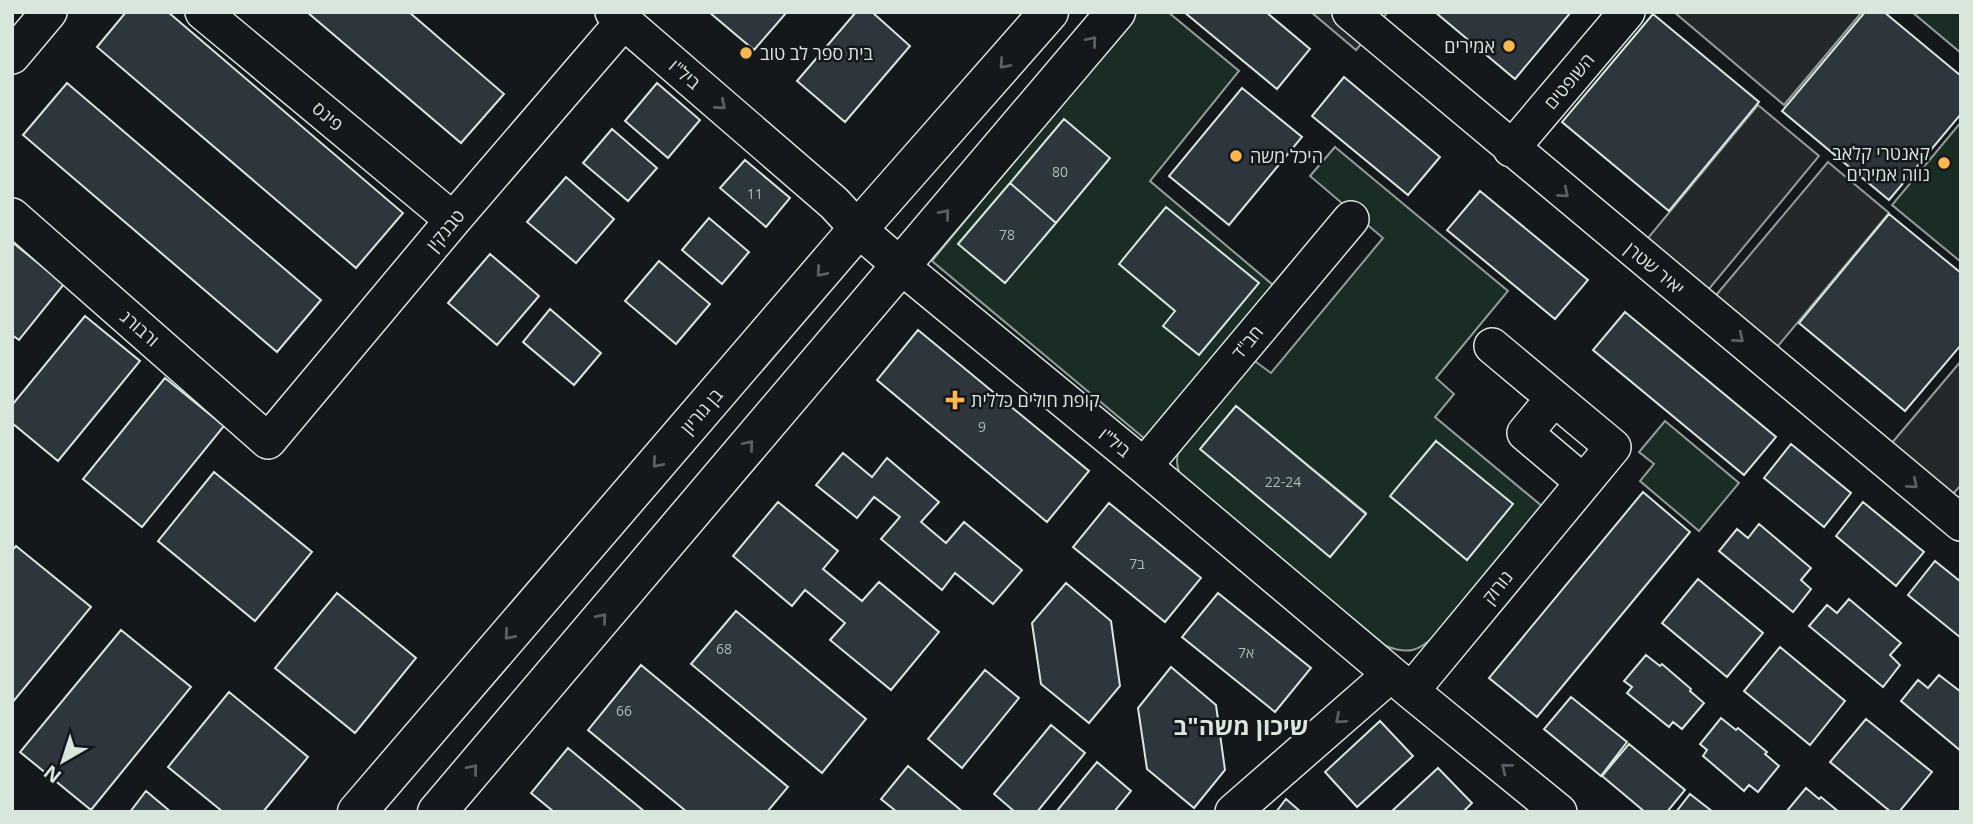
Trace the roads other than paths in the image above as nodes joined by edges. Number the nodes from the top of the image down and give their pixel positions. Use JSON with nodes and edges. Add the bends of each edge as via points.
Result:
{"nodes":[{"id":1,"x":49,"y":12,"type":"edge"},
{"id":2,"x":203,"y":12,"type":"edge"},
{"id":3,"x":1049,"y":12,"type":"edge"},
{"id":4,"x":1116,"y":12,"type":"edge"},
{"id":5,"x":1350,"y":12,"type":"edge"},
{"id":6,"x":1627,"y":12,"type":"edge"},
{"id":7,"x":618,"y":17,"type":"edge"},
{"id":8,"x":12,"y":56,"type":"edge"},
{"id":9,"x":1511,"y":149,"type":"junction"},
{"id":10,"x":12,"y":216,"type":"edge"},
{"id":11,"x":1351,"y":219,"type":"dead end"},
{"id":12,"x":453,"y":220,"type":"junction"},
{"id":13,"x":858,"y":229,"type":"junction"},
{"id":14,"x":901,"y":266,"type":"junction"},
{"id":15,"x":1492,"y":346,"type":"dead end"},
{"id":16,"x":1555,"y":398,"type":"junction"},
{"id":17,"x":268,"y":441,"type":"joint"},
{"id":18,"x":1144,"y":466,"type":"junction"},
{"id":19,"x":1583,"y":482,"type":"junction"},
{"id":20,"x":1961,"y":523,"type":"edge"},
{"id":21,"x":1401,"y":682,"type":"junction"},
{"id":22,"x":357,"y":812,"type":"edge"},
{"id":23,"x":437,"y":812,"type":"edge"},
{"id":24,"x":1233,"y":812,"type":"edge"},
{"id":25,"x":1559,"y":812,"type":"edge"}],
"edges":[{"from":1,"to":8,"type":"street"},
{"from":2,"to":12,"type":"street","name":"פינס"},
{"from":3,"to":13,"type":"main road","name":"בן גוריון","one_way":true},
{"from":14,"to":4,"type":"main road","one_way":true},
{"from":5,"to":9,"type":"street","name":"יאיר שטרן"},
{"from":6,"to":9,"type":"street","name":"השופטים"},
{"from":7,"to":12,"type":"street","name":"טבנקין"},
{"from":7,"to":13,"type":"street","name":"ביל\"ו","one_way":true,"via":[[834,203]]},
{"from":9,"to":20,"type":"street","name":"יאיר שטרן","one_way":true},
{"from":10,"to":17,"type":"street","name":"ורבורג"},
{"from":11,"to":18,"type":"street","name":"חב\"ד"},
{"from":12,"to":17,"type":"street","name":"טבנקין"},
{"from":13,"to":14,"type":"street","name":"ביל\"ו"},
{"from":13,"to":22,"type":"main road","name":"בן גוריון","one_way":true},
{"from":14,"to":18,"type":"street","name":"ביל\"ו"},
{"from":23,"to":14,"type":"main road","one_way":true},
{"from":15,"to":16,"type":"street","name":"נורוק"},
{"from":16,"to":19,"type":"street","name":"נורוק","via":[[1612,447]]},
{"from":16,"to":19,"type":"street","via":[[1525,433]]},
{"from":18,"to":21,"type":"street","name":"ביל\"ו"},
{"from":19,"to":21,"type":"street","name":"נורוק"},
{"from":21,"to":24,"type":"street","name":"נורוק","one_way":true},
{"from":25,"to":21,"type":"street","name":"ביל\"ו","one_way":true}]}
